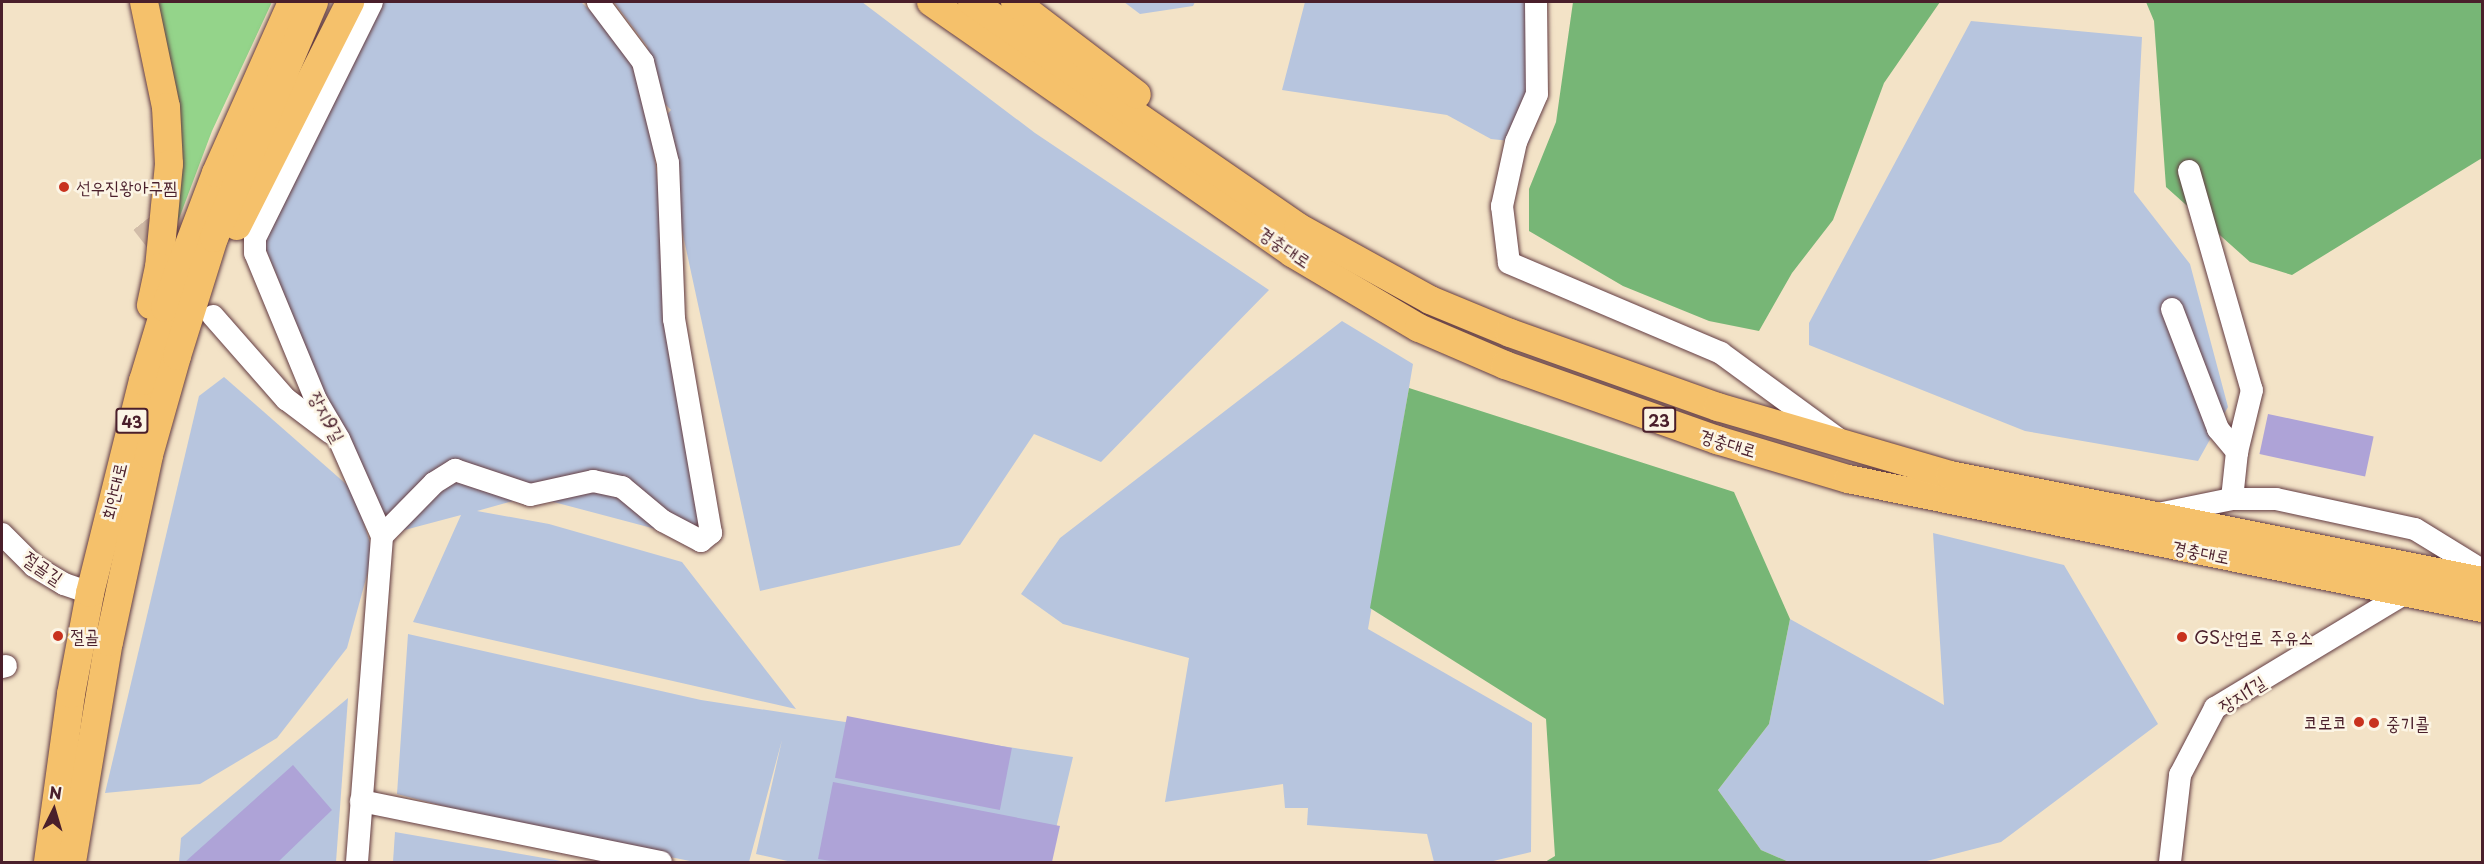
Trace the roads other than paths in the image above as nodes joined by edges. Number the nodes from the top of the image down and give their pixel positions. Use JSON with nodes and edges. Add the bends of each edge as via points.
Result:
{"nodes":[{"id":1,"x":144,"y":2,"type":"edge"},
{"id":2,"x":292,"y":2,"type":"edge"},
{"id":3,"x":315,"y":2,"type":"edge"},
{"id":4,"x":350,"y":2,"type":"edge"},
{"id":5,"x":372,"y":2,"type":"edge"},
{"id":6,"x":598,"y":2,"type":"edge"},
{"id":7,"x":931,"y":2,"type":"edge"},
{"id":8,"x":972,"y":2,"type":"edge"},
{"id":9,"x":1015,"y":2,"type":"edge"},
{"id":10,"x":1536,"y":2,"type":"edge"},
{"id":11,"x":2189,"y":171,"type":"dead end"},
{"id":12,"x":1364,"y":267,"type":"junction"},
{"id":13,"x":2172,"y":309,"type":"dead end"},
{"id":14,"x":213,"y":316,"type":"dead end"},
{"id":15,"x":183,"y":335,"type":"junction"},
{"id":16,"x":339,"y":439,"type":"junction"},
{"id":17,"x":1848,"y":446,"type":"junction"},
{"id":18,"x":2237,"y":452,"type":"junction"},
{"id":19,"x":120,"y":463,"type":"junction"},
{"id":20,"x":2232,"y":499,"type":"junction"},
{"id":21,"x":2146,"y":516,"type":"junction"},
{"id":22,"x":2,"y":534,"type":"edge"},
{"id":23,"x":382,"y":536,"type":"junction"},
{"id":24,"x":2482,"y":570,"type":"edge"},
{"id":25,"x":2482,"y":581,"type":"edge"},
{"id":26,"x":2406,"y":592,"type":"junction"},
{"id":27,"x":90,"y":593,"type":"junction"},
{"id":28,"x":2482,"y":608,"type":"edge"},
{"id":29,"x":361,"y":801,"type":"junction"},
{"id":30,"x":48,"y":862,"type":"edge"},
{"id":31,"x":72,"y":862,"type":"edge"},
{"id":32,"x":357,"y":862,"type":"edge"},
{"id":33,"x":661,"y":862,"type":"edge"},
{"id":34,"x":2170,"y":862,"type":"edge"}],
"edges":[{"from":1,"to":19,"type":"main road","via":[[166,107],[169,164],[159,267]]},
{"from":2,"to":19,"type":"main road","name":"회안대로","number":"43","via":[[216,173],[165,308]]},
{"from":3,"to":15,"type":"main road","name":"회안대로","number":"43","via":[[214,238]]},
{"from":4,"to":15,"type":"main road"},
{"from":5,"to":16,"type":"street","name":"장지9길","via":[[255,238],[255,253],[303,368]]},
{"from":6,"to":23,"type":"street","via":[[643,62],[668,163],[674,319],[711,533],[701,541],[663,521],[622,487],[592,481],[530,495],[455,470],[434,483]]},
{"from":7,"to":26,"type":"main road","name":"경충대로","number":"23","via":[[1292,253],[1419,328],[1505,365],[1718,440],[1848,479]]},
{"from":8,"to":12,"type":"main road","name":"경충대로","number":"23","via":[[1239,190]]},
{"from":9,"to":12,"type":"main road"},
{"from":10,"to":17,"type":"street","via":[[1537,94],[1516,142],[1502,206],[1509,263],[1721,353]]},
{"from":11,"to":18,"type":"street","via":[[2252,390]]},
{"from":12,"to":17,"type":"main road","name":"경충대로","number":"23","via":[[1430,300],[1610,371]]},
{"from":13,"to":18,"type":"street","via":[[2218,429]]},
{"from":14,"to":16,"type":"street","via":[[286,399]]},
{"from":15,"to":31,"type":"main road","name":"회안대로","number":"43","via":[[149,455],[109,642]]},
{"from":16,"to":23,"type":"street","name":"장지9길"},
{"from":17,"to":21,"type":"main road","name":"경충대로","number":"23","via":[[2033,494]]},
{"from":18,"to":20,"type":"street"},
{"from":19,"to":27,"type":"main road","name":"회안대로","number":"43"},
{"from":20,"to":21,"type":"street"},
{"from":20,"to":24,"type":"street","via":[[2276,499],[2415,529]]},
{"from":21,"to":25,"type":"main road","name":"경충대로","number":"23"},
{"from":22,"to":27,"type":"street","name":"절골길","via":[[34,566]]},
{"from":23,"to":29,"type":"street","name":"장지9길"},
{"from":26,"to":28,"type":"main road","name":"경충대로","number":"23"},
{"from":26,"to":34,"type":"street","name":"장지1길","via":[[2215,708],[2180,775]]},
{"from":27,"to":30,"type":"main road","name":"회안대로","number":"43","via":[[71,693]]},
{"from":29,"to":32,"type":"street","name":"장지9길"},
{"from":29,"to":33,"type":"street"}]}
